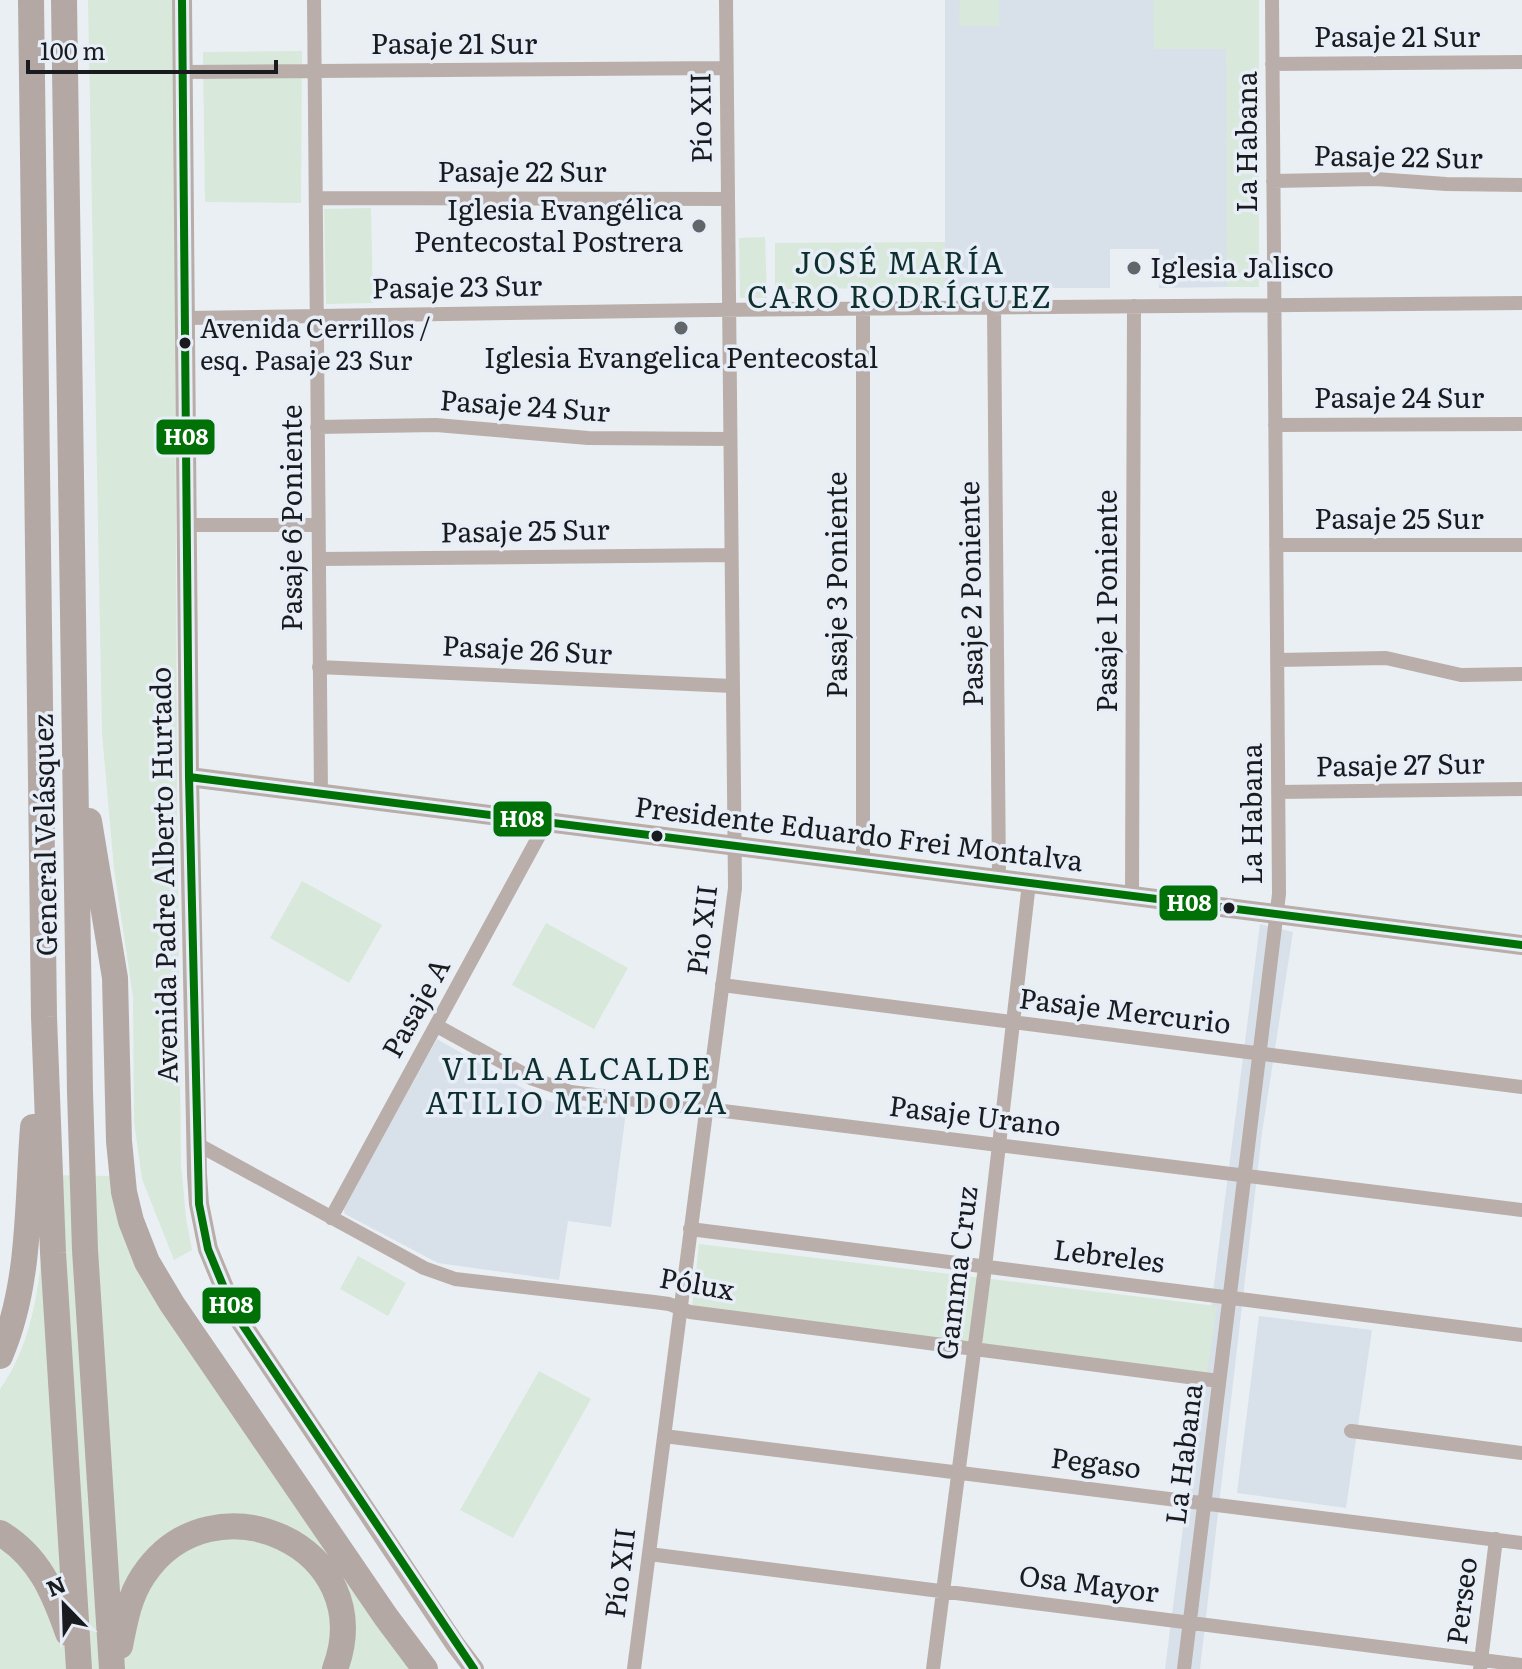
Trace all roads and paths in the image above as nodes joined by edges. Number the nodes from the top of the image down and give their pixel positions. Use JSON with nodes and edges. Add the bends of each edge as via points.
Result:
{"nodes":[{"id":1,"x":31,"y":0,"type":"edge"},
{"id":2,"x":64,"y":0,"type":"edge"},
{"id":3,"x":182,"y":0,"type":"edge"},
{"id":4,"x":314,"y":0,"type":"edge"},
{"id":5,"x":726,"y":0,"type":"edge"},
{"id":6,"x":1272,"y":0,"type":"edge"},
{"id":7,"x":1522,"y":62,"type":"edge"},
{"id":8,"x":1272,"y":64,"type":"junction"},
{"id":9,"x":726,"y":68,"type":"junction"},
{"id":10,"x":314,"y":71,"type":"junction"},
{"id":11,"x":182,"y":72,"type":"junction"},
{"id":12,"x":1273,"y":181,"type":"junction"},
{"id":13,"x":1522,"y":185,"type":"edge"},
{"id":14,"x":316,"y":198,"type":"junction"},
{"id":15,"x":728,"y":199,"type":"junction"},
{"id":16,"x":1522,"y":303,"type":"edge"},
{"id":17,"x":1274,"y":305,"type":"junction"},
{"id":18,"x":1134,"y":306,"type":"junction"},
{"id":19,"x":994,"y":307,"type":"junction"},
{"id":20,"x":863,"y":308,"type":"junction"},
{"id":21,"x":729,"y":310,"type":"junction"},
{"id":22,"x":317,"y":315,"type":"junction"},
{"id":23,"x":186,"y":318,"type":"junction"},
{"id":24,"x":1522,"y":424,"type":"edge"},
{"id":25,"x":1275,"y":425,"type":"junction"},
{"id":26,"x":317,"y":427,"type":"junction"},
{"id":27,"x":730,"y":439,"type":"junction"},
{"id":28,"x":188,"y":525,"type":"junction"},
{"id":29,"x":318,"y":525,"type":"junction"},
{"id":30,"x":1276,"y":545,"type":"junction"},
{"id":31,"x":1522,"y":545,"type":"edge"},
{"id":32,"x":731,"y":555,"type":"junction"},
{"id":33,"x":319,"y":559,"type":"junction"},
{"id":34,"x":1277,"y":660,"type":"junction"},
{"id":35,"x":319,"y":667,"type":"junction"},
{"id":36,"x":1522,"y":674,"type":"edge"},
{"id":37,"x":732,"y":686,"type":"junction"},
{"id":38,"x":75,"y":718,"type":"junction"},
{"id":39,"x":189,"y":777,"type":"junction"},
{"id":40,"x":1522,"y":789,"type":"edge"},
{"id":41,"x":1278,"y":792,"type":"junction"},
{"id":42,"x":321,"y":795,"type":"junction"},
{"id":43,"x":546,"y":823,"type":"junction"},
{"id":44,"x":735,"y":846,"type":"junction"},
{"id":45,"x":863,"y":862,"type":"junction"},
{"id":46,"x":999,"y":880,"type":"junction"},
{"id":47,"x":1029,"y":883,"type":"junction"},
{"id":48,"x":1132,"y":896,"type":"junction"},
{"id":49,"x":1277,"y":914,"type":"junction"},
{"id":50,"x":1522,"y":945,"type":"edge"},
{"id":51,"x":722,"y":985,"type":"junction"},
{"id":52,"x":44,"y":1017,"type":"junction"},
{"id":53,"x":1013,"y":1023,"type":"junction"},
{"id":54,"x":437,"y":1026,"type":"junction"},
{"id":55,"x":1260,"y":1054,"type":"junction"},
{"id":56,"x":1522,"y":1087,"type":"edge"},
{"id":57,"x":705,"y":1109,"type":"junction"},
{"id":58,"x":197,"y":1144,"type":"junction"},
{"id":59,"x":999,"y":1145,"type":"junction"},
{"id":60,"x":1245,"y":1176,"type":"junction"},
{"id":61,"x":1522,"y":1210,"type":"edge"},
{"id":62,"x":331,"y":1218,"type":"junction"},
{"id":63,"x":690,"y":1229,"type":"junction"},
{"id":64,"x":985,"y":1267,"type":"junction"},
{"id":65,"x":1230,"y":1298,"type":"junction"},
{"id":66,"x":679,"y":1308,"type":"junction"},
{"id":67,"x":1522,"y":1335,"type":"edge"},
{"id":68,"x":973,"y":1349,"type":"junction"},
{"id":69,"x":0,"y":1356,"type":"edge"},
{"id":70,"x":1219,"y":1381,"type":"junction"},
{"id":71,"x":1351,"y":1431,"type":"dead end"},
{"id":72,"x":664,"y":1436,"type":"junction"},
{"id":73,"x":1522,"y":1453,"type":"edge"},
{"id":74,"x":958,"y":1472,"type":"junction"},
{"id":75,"x":1204,"y":1503,"type":"junction"},
{"id":76,"x":0,"y":1533,"type":"edge"},
{"id":77,"x":1496,"y":1539,"type":"junction"},
{"id":78,"x":1522,"y":1543,"type":"edge"},
{"id":79,"x":649,"y":1554,"type":"junction"},
{"id":80,"x":943,"y":1591,"type":"junction"},
{"id":81,"x":1189,"y":1623,"type":"junction"},
{"id":82,"x":1480,"y":1664,"type":"edge"},
{"id":83,"x":1522,"y":1665,"type":"edge"},
{"id":84,"x":79,"y":1668,"type":"edge"},
{"id":85,"x":114,"y":1669,"type":"edge"},
{"id":86,"x":335,"y":1669,"type":"edge"},
{"id":87,"x":425,"y":1669,"type":"edge"},
{"id":88,"x":474,"y":1669,"type":"edge"},
{"id":89,"x":634,"y":1669,"type":"edge"},
{"id":90,"x":933,"y":1669,"type":"edge"},
{"id":91,"x":1184,"y":1669,"type":"edge"}],
"edges":[{"from":1,"to":52,"type":"highway","name":"General Velásquez"},
{"from":2,"to":38,"type":"highway","name":"General Velásquez"},
{"from":3,"to":11,"type":"street","name":"Avenida Padre Alberto Hurtado"},
{"from":4,"to":10,"type":"street","name":"Pasaje 6 Poniente"},
{"from":5,"to":9,"type":"street","name":"Pío XII"},
{"from":6,"to":8,"type":"street","name":"La Habana"},
{"from":7,"to":8,"type":"street","name":"Pasaje 21 Sur"},
{"from":8,"to":12,"type":"street","name":"La Habana"},
{"from":9,"to":10,"type":"street","name":"Pasaje 21 Sur"},
{"from":9,"to":15,"type":"street","name":"Pío XII"},
{"from":10,"to":11,"type":"street","name":"Pasaje 21 Sur"},
{"from":10,"to":14,"type":"street","name":"Pasaje 6 Poniente"},
{"from":11,"to":23,"type":"street","name":"Avenida Padre Alberto Hurtado"},
{"from":12,"to":13,"type":"street","name":"Pasaje 22 Sur"},
{"from":12,"to":17,"type":"street","name":"La Habana"},
{"from":14,"to":15,"type":"street","name":"Pasaje 22 Sur"},
{"from":14,"to":22,"type":"street","name":"Pasaje 6 Poniente"},
{"from":15,"to":21,"type":"street","name":"Pío XII"},
{"from":16,"to":17,"type":"street"},
{"from":17,"to":18,"type":"street","name":"Pasaje 23 Sur"},
{"from":17,"to":25,"type":"street","name":"La Habana"},
{"from":18,"to":19,"type":"street","name":"Pasaje 23 Sur"},
{"from":18,"to":48,"type":"street","name":"Pasaje 1 Poniente"},
{"from":19,"to":20,"type":"street","name":"Pasaje 23 Sur"},
{"from":19,"to":46,"type":"street","name":"Pasaje 2 Poniente"},
{"from":20,"to":21,"type":"street","name":"Pasaje 23 Sur"},
{"from":20,"to":45,"type":"street","name":"Pasaje 3 Poniente"},
{"from":21,"to":22,"type":"street","name":"Pasaje 23 Sur"},
{"from":21,"to":27,"type":"street","name":"Pío XII"},
{"from":22,"to":23,"type":"street","name":"Pasaje 23 Sur"},
{"from":22,"to":26,"type":"street","name":"Pasaje 6 Poniente"},
{"from":23,"to":28,"type":"street","name":"Avenida Padre Alberto Hurtado"},
{"from":24,"to":25,"type":"street","name":"Pasaje 24 Sur"},
{"from":25,"to":30,"type":"street","name":"La Habana"},
{"from":26,"to":27,"type":"street","name":"Pasaje 24 Sur","via":[[436,425],[588,438]]},
{"from":26,"to":29,"type":"street","name":"Pasaje 6 Poniente"},
{"from":27,"to":32,"type":"street","name":"Pío XII"},
{"from":28,"to":29,"type":"street"},
{"from":28,"to":39,"type":"street","name":"Avenida Padre Alberto Hurtado"},
{"from":29,"to":33,"type":"street","name":"Pasaje 6 Poniente"},
{"from":30,"to":31,"type":"street","name":"Pasaje 25 Sur"},
{"from":30,"to":34,"type":"street","name":"La Habana"},
{"from":32,"to":33,"type":"street","name":"Pasaje 25 Sur"},
{"from":32,"to":37,"type":"street","name":"Pío XII"},
{"from":33,"to":35,"type":"street","name":"Pasaje 6 Poniente"},
{"from":34,"to":36,"type":"street","via":[[1386,658],[1461,675]]},
{"from":34,"to":41,"type":"street","name":"La Habana"},
{"from":35,"to":37,"type":"street","name":"Pasaje 26 Sur"},
{"from":35,"to":42,"type":"street","name":"Pasaje 6 Poniente"},
{"from":37,"to":44,"type":"street","name":"Pío XII"},
{"from":38,"to":85,"type":"highway","name":"General Velásquez","via":[[84,1221]]},
{"from":38,"to":87,"type":"highway","via":[[115,978],[121,1175],[136,1236],[172,1304]]},
{"from":39,"to":42,"type":"street","name":"Presidente Eduardo Frei Montalva"},
{"from":39,"to":58,"type":"street","name":"Avenida Padre Alberto Hurtado"},
{"from":40,"to":41,"type":"street","name":"Pasaje 27 Sur"},
{"from":41,"to":49,"type":"street","name":"La Habana"},
{"from":42,"to":43,"type":"street","name":"Presidente Eduardo Frei Montalva"},
{"from":43,"to":44,"type":"street","name":"Presidente Eduardo Frei Montalva"},
{"from":43,"to":54,"type":"street","name":"Pasaje A"},
{"from":44,"to":45,"type":"street","name":"Presidente Eduardo Frei Montalva"},
{"from":44,"to":51,"type":"street","name":"Pío XII"},
{"from":45,"to":46,"type":"street","name":"Presidente Eduardo Frei Montalva"},
{"from":46,"to":47,"type":"street","name":"Presidente Eduardo Frei Montalva"},
{"from":47,"to":48,"type":"street","name":"Presidente Eduardo Frei Montalva"},
{"from":47,"to":53,"type":"street","name":"Gamma Cruz"},
{"from":48,"to":49,"type":"street","name":"Presidente Eduardo Frei Montalva"},
{"from":49,"to":50,"type":"street","name":"Presidente Eduardo Frei Montalva"},
{"from":49,"to":55,"type":"street","name":"La Habana"},
{"from":51,"to":53,"type":"street","name":"Pasaje Mercurio"},
{"from":51,"to":57,"type":"street","name":"Pío XII"},
{"from":52,"to":69,"type":"highway","via":[[23,1271]]},
{"from":52,"to":84,"type":"highway","name":"General Velásquez"},
{"from":53,"to":55,"type":"street","name":"Pasaje Mercurio"},
{"from":53,"to":59,"type":"street","name":"Gamma Cruz"},
{"from":54,"to":57,"type":"street","name":"Pasaje Urano","via":[[555,1088]]},
{"from":54,"to":62,"type":"street","name":"Pasaje A"},
{"from":55,"to":56,"type":"street","name":"Pasaje Mercurio"},
{"from":55,"to":60,"type":"street","name":"La Habana"},
{"from":57,"to":59,"type":"street","name":"Pasaje Urano"},
{"from":57,"to":63,"type":"street","name":"Pío XII"},
{"from":58,"to":62,"type":"street","name":"Pólux"},
{"from":58,"to":88,"type":"street","name":"Avenida Padre Alberto Hurtado","via":[[203,1226],[234,1312]]},
{"from":59,"to":60,"type":"street","name":"Pasaje Urano"},
{"from":59,"to":64,"type":"street","name":"Gamma Cruz"},
{"from":60,"to":61,"type":"street","name":"Pasaje Urano"},
{"from":60,"to":65,"type":"street","name":"La Habana"},
{"from":62,"to":66,"type":"street","name":"Pólux","via":[[440,1275]]},
{"from":63,"to":64,"type":"street","name":"Lebreles"},
{"from":63,"to":66,"type":"street","name":"Pío XII"},
{"from":64,"to":65,"type":"street","name":"Lebreles"},
{"from":64,"to":68,"type":"street","name":"Gamma Cruz"},
{"from":65,"to":67,"type":"street","name":"Lebreles"},
{"from":65,"to":70,"type":"street","name":"La Habana"},
{"from":66,"to":68,"type":"street","name":"Pólux"},
{"from":66,"to":72,"type":"street","name":"Pío XII"},
{"from":68,"to":70,"type":"street","name":"Pólux"},
{"from":68,"to":74,"type":"street","name":"Gamma Cruz"},
{"from":70,"to":75,"type":"street","name":"La Habana"},
{"from":71,"to":73,"type":"street"},
{"from":72,"to":74,"type":"street","name":"Pegaso"},
{"from":72,"to":79,"type":"street","name":"Pío XII"},
{"from":74,"to":75,"type":"street","name":"Pegaso"},
{"from":74,"to":80,"type":"street","name":"Gamma Cruz"},
{"from":75,"to":77,"type":"street","name":"Pegaso"},
{"from":75,"to":81,"type":"street","name":"La Habana"},
{"from":76,"to":84,"type":"highway","via":[[26,1552],[44,1577]]},
{"from":77,"to":78,"type":"street","name":"Pegaso"},
{"from":77,"to":82,"type":"street","name":"Perseo"},
{"from":79,"to":80,"type":"street","name":"Osa Mayor"},
{"from":79,"to":89,"type":"street","name":"Pío XII"},
{"from":80,"to":81,"type":"street","name":"Osa Mayor"},
{"from":80,"to":90,"type":"street","name":"Gamma Cruz"},
{"from":81,"to":82,"type":"street","name":"Osa Mayor"},
{"from":81,"to":91,"type":"street","name":"La Habana"},
{"from":82,"to":83,"type":"street","name":"Osa Mayor"},
{"from":85,"to":86,"type":"highway","via":[[130,1603],[152,1564],[188,1537],[230,1526],[286,1537],[320,1564],[341,1615]]}]}
